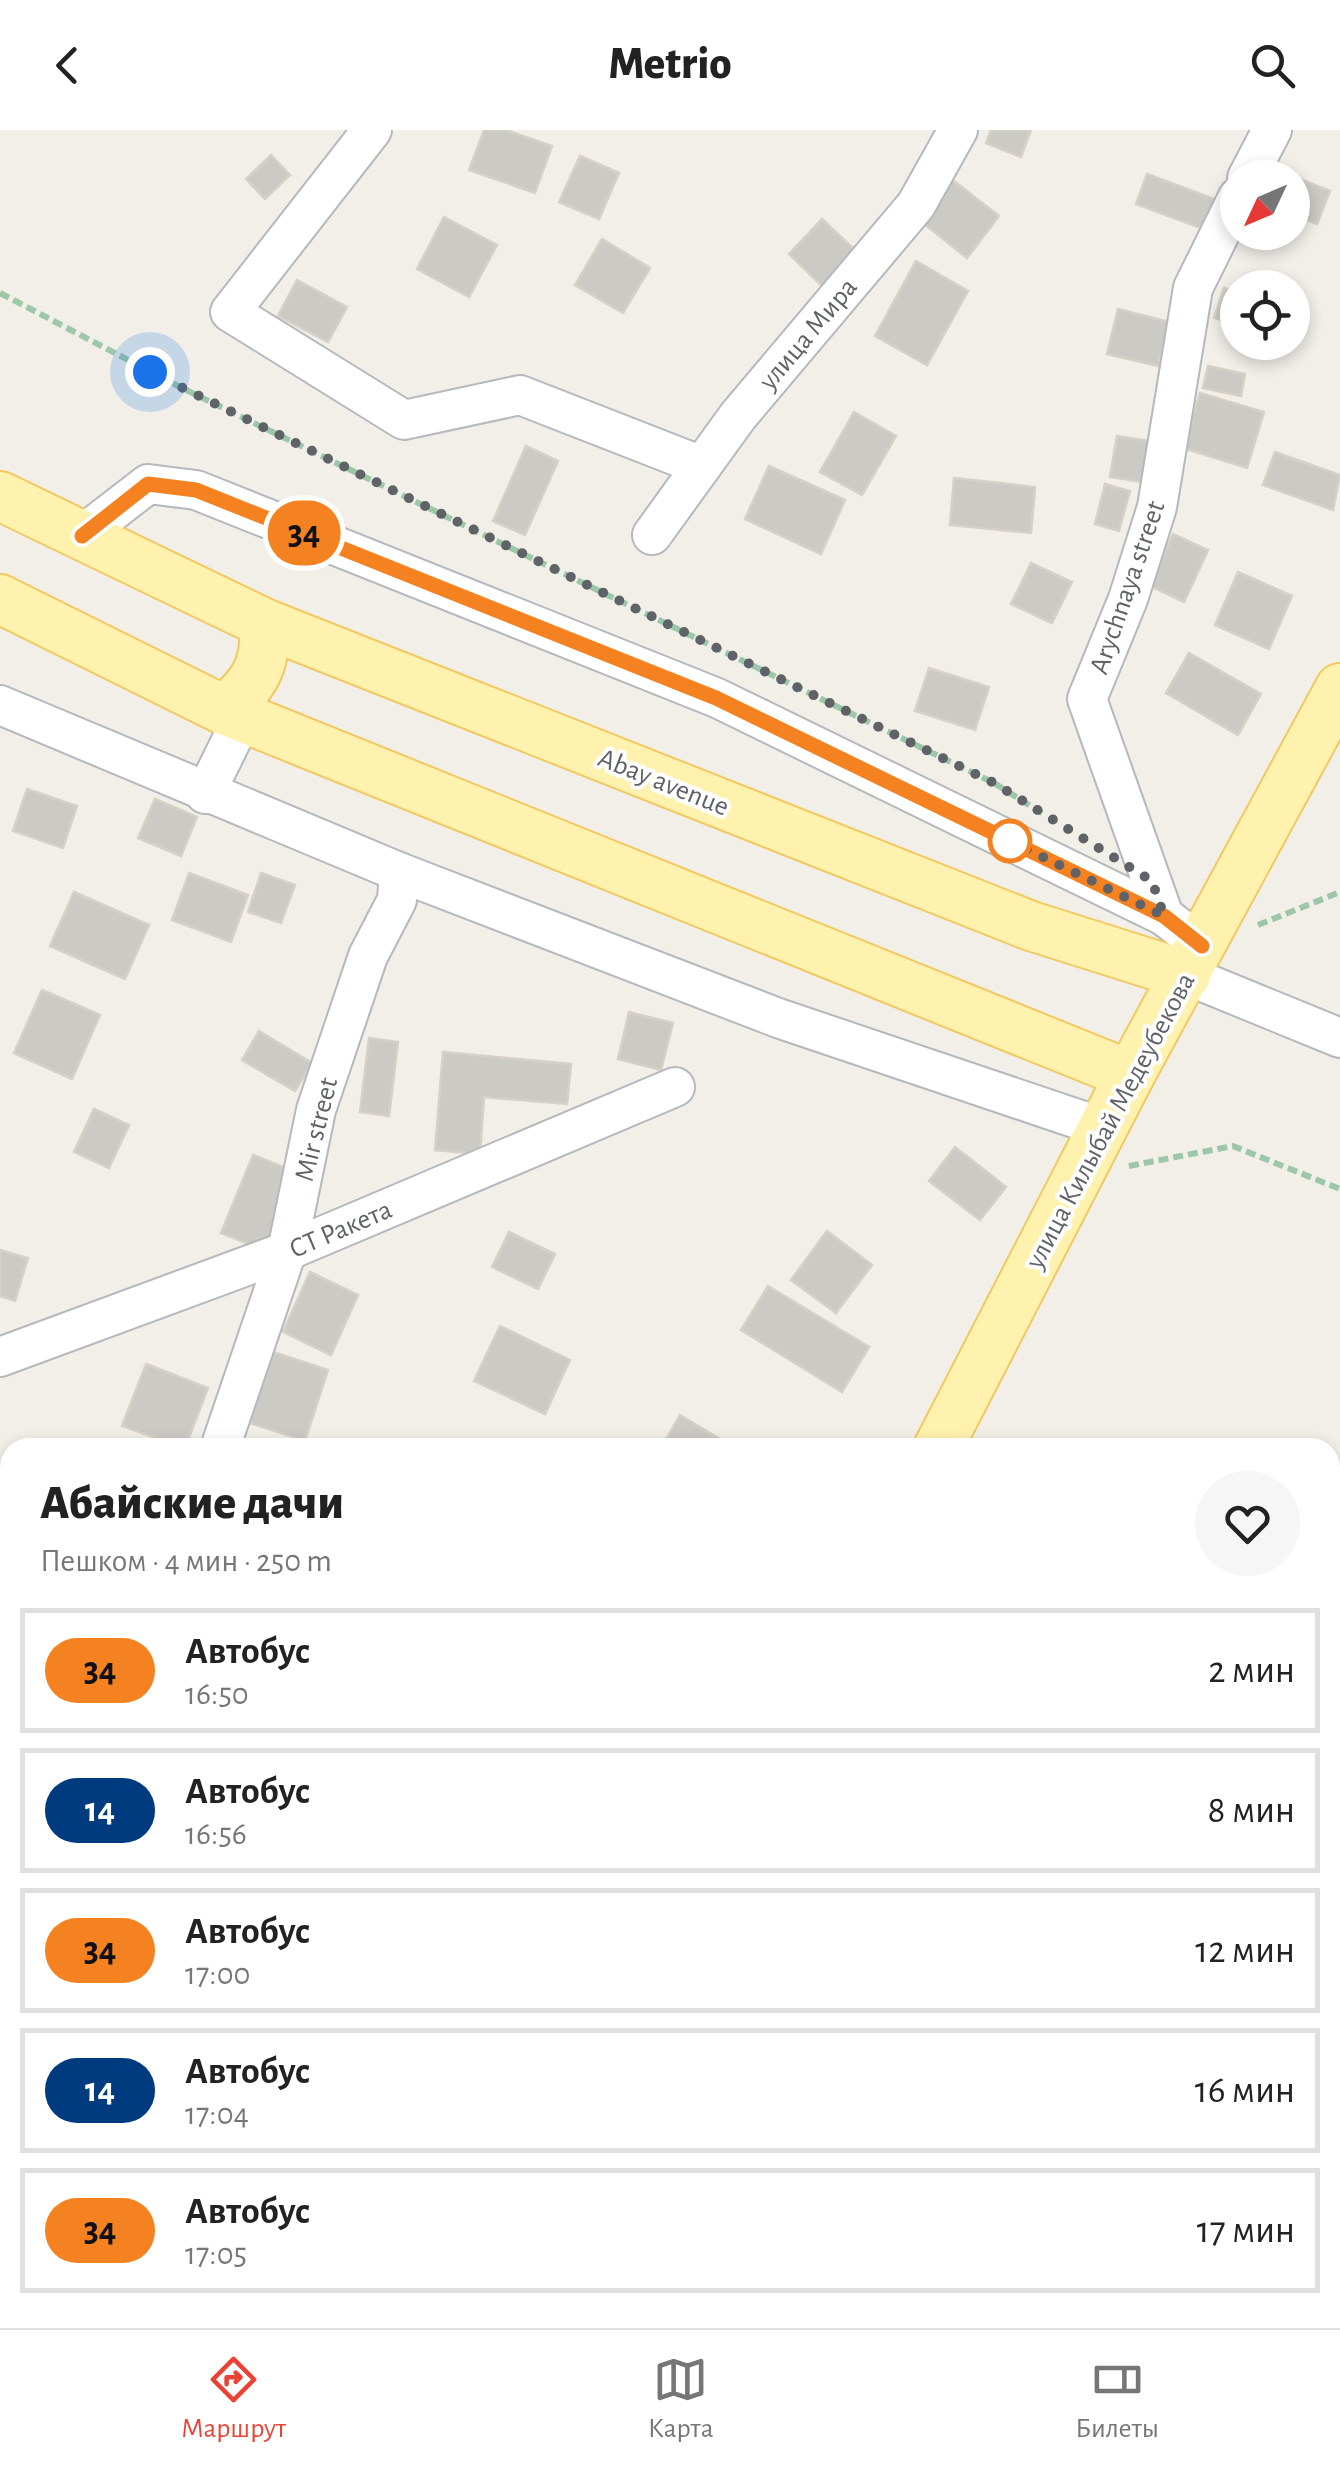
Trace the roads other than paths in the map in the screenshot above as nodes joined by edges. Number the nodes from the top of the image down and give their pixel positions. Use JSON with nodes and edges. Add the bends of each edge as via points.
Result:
{"nodes":[{"id":1,"x":372,"y":130,"type":"edge"},
{"id":2,"x":958,"y":130,"type":"edge"},
{"id":3,"x":1272,"y":130,"type":"edge"},
{"id":4,"x":1257,"y":160,"type":"edge"},
{"id":5,"x":1220,"y":233,"type":"edge"},
{"id":6,"x":702,"y":466,"type":"junction"},
{"id":7,"x":0,"y":496,"type":"edge"},
{"id":8,"x":652,"y":534,"type":"dead end"},
{"id":9,"x":82,"y":536,"type":"junction"},
{"id":10,"x":0,"y":599,"type":"edge"},
{"id":11,"x":264,"y":623,"type":"junction"},
{"id":12,"x":1340,"y":688,"type":"edge"},
{"id":13,"x":0,"y":705,"type":"edge"},
{"id":14,"x":234,"y":713,"type":"junction"},
{"id":15,"x":205,"y":794,"type":"junction"},
{"id":16,"x":400,"y":872,"type":"junction"},
{"id":17,"x":1164,"y":916,"type":"junction"},
{"id":18,"x":1194,"y":960,"type":"junction"},
{"id":19,"x":1340,"y":1038,"type":"edge"},
{"id":20,"x":1130,"y":1075,"type":"junction"},
{"id":21,"x":675,"y":1087,"type":"dead end"},
{"id":22,"x":1104,"y":1128,"type":"junction"},
{"id":23,"x":287,"y":1251,"type":"junction"},
{"id":24,"x":0,"y":1357,"type":"edge"},
{"id":25,"x":223,"y":1438,"type":"edge"},
{"id":26,"x":943,"y":1438,"type":"edge"}],
"edges":[{"from":1,"to":6,"type":"street","via":[[230,312],[404,420],[520,395]]},
{"from":2,"to":6,"type":"street","name":"улица Мира","via":[[916,205]]},
{"from":3,"to":4,"type":"street"},
{"from":5,"to":17,"type":"street","name":"Arychnaya street","via":[[1193,288],[1157,507],[1086,699]]},
{"from":6,"to":8,"type":"street","name":"улица Мира"},
{"from":7,"to":9,"type":"main road","name":"Abay avenue"},
{"from":9,"to":11,"type":"main road","name":"Abay avenue"},
{"from":9,"to":17,"type":"street","via":[[148,484],[196,490],[716,698]]},
{"from":10,"to":14,"type":"main road"},
{"from":11,"to":14,"type":"main road","via":[[266,652]]},
{"from":11,"to":18,"type":"main road","name":"Abay avenue","via":[[1031,926]]},
{"from":12,"to":18,"type":"main road","name":"улица Килыбай Медеубекова"},
{"from":13,"to":15,"type":"street"},
{"from":14,"to":15,"type":"street"},
{"from":14,"to":20,"type":"main road"},
{"from":15,"to":16,"type":"street"},
{"from":16,"to":22,"type":"street","via":[[778,1018]]},
{"from":16,"to":23,"type":"street","name":"Mir street","via":[[397,900],[368,956],[316,1110]]},
{"from":17,"to":18,"type":"street"},
{"from":18,"to":19,"type":"street","name":"Abay avenue","via":[[1291,1018]]},
{"from":18,"to":20,"type":"main road","name":"улица Килыбай Медеубекова"},
{"from":20,"to":22,"type":"main road","name":"улица Килыбай Медеубекова"},
{"from":21,"to":23,"type":"street","name":"СТ Ракета"},
{"from":22,"to":26,"type":"main road","name":"улица Килыбай Медеубекова"},
{"from":23,"to":24,"type":"street","name":"СТ Ракета"},
{"from":23,"to":25,"type":"street","name":"Mir street"}]}
